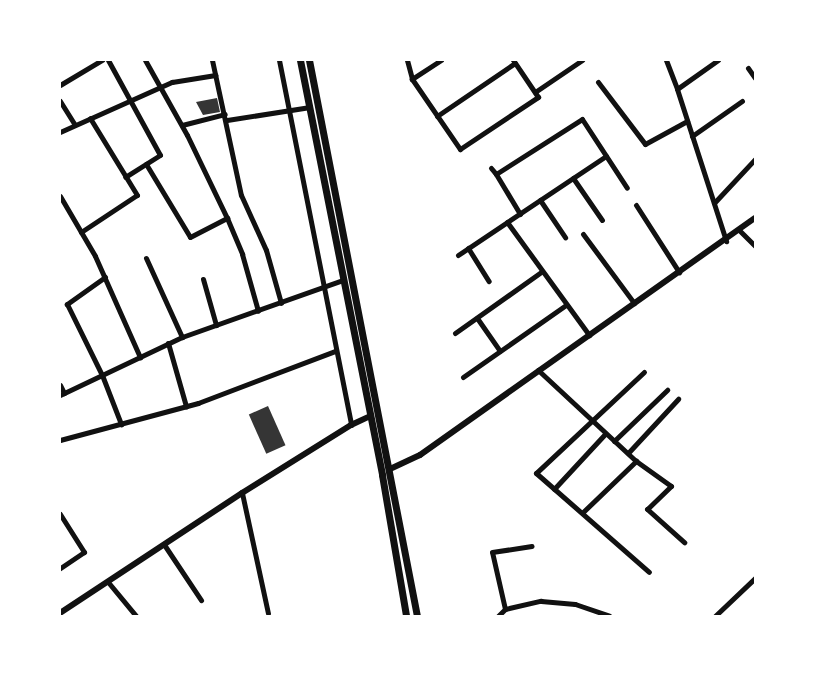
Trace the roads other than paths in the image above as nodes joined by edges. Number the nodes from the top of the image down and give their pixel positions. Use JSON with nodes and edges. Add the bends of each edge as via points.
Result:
{"nodes":[{"id":1,"x":102,"y":60,"type":"edge"},
{"id":2,"x":108,"y":60,"type":"edge"},
{"id":3,"x":145,"y":60,"type":"edge"},
{"id":4,"x":212,"y":60,"type":"edge"},
{"id":5,"x":279,"y":60,"type":"edge"},
{"id":6,"x":300,"y":60,"type":"edge"},
{"id":7,"x":309,"y":60,"type":"edge"},
{"id":8,"x":407,"y":60,"type":"edge"},
{"id":9,"x":441,"y":60,"type":"edge"},
{"id":10,"x":582,"y":60,"type":"edge"},
{"id":11,"x":666,"y":60,"type":"edge"},
{"id":12,"x":718,"y":60,"type":"edge"},
{"id":13,"x":514,"y":61,"type":"edge"},
{"id":14,"x":748,"y":68,"type":"dead end"},
{"id":15,"x":215,"y":75,"type":"junction"},
{"id":16,"x":755,"y":78,"type":"edge"},
{"id":17,"x":412,"y":79,"type":"junction"},
{"id":18,"x":598,"y":82,"type":"dead end"},
{"id":19,"x":60,"y":85,"type":"edge"},
{"id":20,"x":160,"y":87,"type":"junction"},
{"id":21,"x":677,"y":89,"type":"junction"},
{"id":22,"x":535,"y":92,"type":"junction"},
{"id":23,"x":60,"y":101,"type":"edge"},
{"id":24,"x":130,"y":101,"type":"junction"},
{"id":25,"x":742,"y":101,"type":"dead end"},
{"id":26,"x":310,"y":107,"type":"junction"},
{"id":27,"x":288,"y":110,"type":"junction"},
{"id":28,"x":437,"y":116,"type":"junction"},
{"id":29,"x":226,"y":117,"type":"junction"},
{"id":30,"x":90,"y":118,"type":"junction"},
{"id":31,"x":687,"y":120,"type":"junction"},
{"id":32,"x":75,"y":125,"type":"junction"},
{"id":33,"x":182,"y":125,"type":"junction"},
{"id":34,"x":60,"y":132,"type":"edge"},
{"id":35,"x":692,"y":136,"type":"junction"},
{"id":36,"x":606,"y":156,"type":"junction"},
{"id":37,"x":755,"y":158,"type":"edge"},
{"id":38,"x":146,"y":164,"type":"junction"},
{"id":39,"x":491,"y":168,"type":"dead end"},
{"id":40,"x":496,"y":174,"type":"junction"},
{"id":41,"x":125,"y":176,"type":"junction"},
{"id":42,"x":573,"y":178,"type":"junction"},
{"id":43,"x":627,"y":188,"type":"dead end"},
{"id":44,"x":60,"y":196,"type":"edge"},
{"id":45,"x":540,"y":200,"type":"junction"},
{"id":46,"x":714,"y":202,"type":"junction"},
{"id":47,"x":636,"y":205,"type":"dead end"},
{"id":48,"x":339,"y":209,"type":"junction"},
{"id":49,"x":330,"y":211,"type":"junction"},
{"id":50,"x":520,"y":214,"type":"junction"},
{"id":51,"x":227,"y":218,"type":"junction"},
{"id":52,"x":755,"y":218,"type":"edge"},
{"id":53,"x":602,"y":220,"type":"dead end"},
{"id":54,"x":507,"y":222,"type":"junction"},
{"id":55,"x":740,"y":231,"type":"junction"},
{"id":56,"x":81,"y":232,"type":"junction"},
{"id":57,"x":582,"y":234,"type":"dead end"},
{"id":58,"x":565,"y":237,"type":"dead end"},
{"id":59,"x":726,"y":241,"type":"junction"},
{"id":60,"x":755,"y":246,"type":"edge"},
{"id":61,"x":468,"y":248,"type":"junction"},
{"id":62,"x":458,"y":255,"type":"dead end"},
{"id":63,"x":146,"y":258,"type":"dead end"},
{"id":64,"x":541,"y":272,"type":"junction"},
{"id":65,"x":679,"y":272,"type":"junction"},
{"id":66,"x":105,"y":277,"type":"junction"},
{"id":67,"x":203,"y":279,"type":"dead end"},
{"id":68,"x":343,"y":280,"type":"junction"},
{"id":69,"x":489,"y":281,"type":"dead end"},
{"id":70,"x":323,"y":288,"type":"junction"},
{"id":71,"x":281,"y":303,"type":"junction"},
{"id":72,"x":634,"y":303,"type":"junction"},
{"id":73,"x":566,"y":305,"type":"junction"},
{"id":74,"x":258,"y":311,"type":"junction"},
{"id":75,"x":477,"y":318,"type":"junction"},
{"id":76,"x":216,"y":325,"type":"junction"},
{"id":77,"x":455,"y":333,"type":"dead end"},
{"id":78,"x":589,"y":335,"type":"junction"},
{"id":79,"x":182,"y":337,"type":"junction"},
{"id":80,"x":168,"y":343,"type":"junction"},
{"id":81,"x":335,"y":351,"type":"junction"},
{"id":82,"x":500,"y":351,"type":"junction"},
{"id":83,"x":140,"y":357,"type":"junction"},
{"id":84,"x":538,"y":370,"type":"junction"},
{"id":85,"x":644,"y":372,"type":"dead end"},
{"id":86,"x":102,"y":375,"type":"junction"},
{"id":87,"x":463,"y":377,"type":"dead end"},
{"id":88,"x":60,"y":386,"type":"edge"},
{"id":89,"x":667,"y":390,"type":"dead end"},
{"id":90,"x":62,"y":394,"type":"edge"},
{"id":91,"x":678,"y":399,"type":"dead end"},
{"id":92,"x":186,"y":406,"type":"junction"},
{"id":93,"x":370,"y":416,"type":"junction"},
{"id":94,"x":592,"y":422,"type":"junction"},
{"id":95,"x":121,"y":424,"type":"junction"},
{"id":96,"x":351,"y":424,"type":"junction"},
{"id":97,"x":605,"y":434,"type":"junction"},
{"id":98,"x":60,"y":440,"type":"edge"},
{"id":99,"x":614,"y":441,"type":"junction"},
{"id":100,"x":628,"y":453,"type":"junction"},
{"id":101,"x":636,"y":461,"type":"junction"},
{"id":102,"x":390,"y":468,"type":"junction"},
{"id":103,"x":554,"y":489,"type":"junction"},
{"id":104,"x":242,"y":493,"type":"junction"},
{"id":105,"x":583,"y":512,"type":"junction"},
{"id":106,"x":61,"y":517,"type":"edge"},
{"id":107,"x":684,"y":542,"type":"dead end"},
{"id":108,"x":166,"y":546,"type":"junction"},
{"id":109,"x":405,"y":546,"type":"junction"},
{"id":110,"x":532,"y":546,"type":"dead end"},
{"id":111,"x":396,"y":548,"type":"junction"},
{"id":112,"x":60,"y":568,"type":"edge"},
{"id":113,"x":648,"y":572,"type":"dead end"},
{"id":114,"x":755,"y":578,"type":"edge"},
{"id":115,"x":108,"y":582,"type":"junction"},
{"id":116,"x":202,"y":600,"type":"dead end"},
{"id":117,"x":505,"y":610,"type":"junction"},
{"id":118,"x":60,"y":613,"type":"edge"},
{"id":119,"x":268,"y":613,"type":"dead end"},
{"id":120,"x":136,"y":616,"type":"edge"},
{"id":121,"x":406,"y":616,"type":"edge"},
{"id":122,"x":417,"y":616,"type":"edge"},
{"id":123,"x":498,"y":616,"type":"edge"},
{"id":124,"x":609,"y":616,"type":"edge"},
{"id":125,"x":715,"y":616,"type":"edge"}],
"edges":[{"from":1,"to":19,"type":"street"},
{"from":2,"to":24,"type":"street"},
{"from":3,"to":20,"type":"street"},
{"from":4,"to":15,"type":"street"},
{"from":5,"to":27,"type":"street"},
{"from":6,"to":26,"type":"main road"},
{"from":7,"to":48,"type":"main road"},
{"from":8,"to":17,"type":"street"},
{"from":9,"to":17,"type":"street"},
{"from":10,"to":22,"type":"street"},
{"from":11,"to":21,"type":"street"},
{"from":12,"to":21,"type":"street"},
{"from":13,"to":22,"type":"street"},
{"from":13,"to":28,"type":"street"},
{"from":14,"to":16,"type":"street"},
{"from":15,"to":20,"type":"street"},
{"from":15,"to":29,"type":"street"},
{"from":17,"to":28,"type":"street"},
{"from":18,"to":31,"type":"street","via":[[645,144]]},
{"from":20,"to":24,"type":"street"},
{"from":20,"to":33,"type":"street"},
{"from":21,"to":31,"type":"street"},
{"from":22,"to":28,"type":"street","via":[[538,97],[460,149]]},
{"from":23,"to":32,"type":"street"},
{"from":24,"to":30,"type":"street"},
{"from":24,"to":38,"type":"street","via":[[160,155]]},
{"from":25,"to":35,"type":"street"},
{"from":26,"to":27,"type":"street"},
{"from":26,"to":49,"type":"main road"},
{"from":27,"to":29,"type":"street"},
{"from":27,"to":70,"type":"street"},
{"from":29,"to":33,"type":"street"},
{"from":29,"to":71,"type":"street","via":[[230,152],[241,195],[266,250]]},
{"from":30,"to":32,"type":"street"},
{"from":30,"to":41,"type":"street"},
{"from":31,"to":35,"type":"street"},
{"from":32,"to":34,"type":"street"},
{"from":33,"to":51,"type":"street"},
{"from":35,"to":46,"type":"street"},
{"from":36,"to":40,"type":"street","via":[[582,119]]},
{"from":36,"to":42,"type":"street"},
{"from":36,"to":43,"type":"street"},
{"from":37,"to":46,"type":"street"},
{"from":38,"to":41,"type":"street"},
{"from":38,"to":51,"type":"street","via":[[190,237]]},
{"from":39,"to":40,"type":"street"},
{"from":40,"to":50,"type":"street"},
{"from":41,"to":56,"type":"street","via":[[136,195]]},
{"from":42,"to":45,"type":"street"},
{"from":42,"to":53,"type":"street"},
{"from":44,"to":56,"type":"street"},
{"from":45,"to":50,"type":"street"},
{"from":45,"to":58,"type":"street"},
{"from":46,"to":59,"type":"street"},
{"from":47,"to":65,"type":"street"},
{"from":48,"to":49,"type":"main road"},
{"from":48,"to":102,"type":"main road"},
{"from":49,"to":68,"type":"main road"},
{"from":50,"to":54,"type":"street"},
{"from":51,"to":74,"type":"street","via":[[242,254]]},
{"from":52,"to":55,"type":"street"},
{"from":54,"to":61,"type":"street"},
{"from":54,"to":64,"type":"street"},
{"from":55,"to":59,"type":"street"},
{"from":55,"to":60,"type":"street"},
{"from":56,"to":66,"type":"street"},
{"from":57,"to":72,"type":"street"},
{"from":59,"to":65,"type":"street"},
{"from":61,"to":62,"type":"street"},
{"from":61,"to":69,"type":"street"},
{"from":63,"to":79,"type":"street"},
{"from":64,"to":73,"type":"street"},
{"from":64,"to":75,"type":"street"},
{"from":65,"to":72,"type":"street"},
{"from":66,"to":83,"type":"street"},
{"from":66,"to":86,"type":"street","via":[[67,304]]},
{"from":67,"to":76,"type":"street"},
{"from":68,"to":70,"type":"street"},
{"from":68,"to":93,"type":"main road"},
{"from":70,"to":71,"type":"street"},
{"from":70,"to":81,"type":"street"},
{"from":71,"to":74,"type":"street"},
{"from":72,"to":78,"type":"street"},
{"from":73,"to":78,"type":"street"},
{"from":73,"to":82,"type":"street"},
{"from":74,"to":76,"type":"street"},
{"from":75,"to":77,"type":"street"},
{"from":75,"to":82,"type":"street"},
{"from":76,"to":79,"type":"street"},
{"from":78,"to":84,"type":"street"},
{"from":79,"to":80,"type":"street"},
{"from":80,"to":83,"type":"street"},
{"from":80,"to":92,"type":"street"},
{"from":81,"to":92,"type":"street"},
{"from":81,"to":96,"type":"street"},
{"from":82,"to":87,"type":"street"},
{"from":83,"to":86,"type":"street"},
{"from":84,"to":94,"type":"street"},
{"from":84,"to":102,"type":"street","via":[[420,455]]},
{"from":85,"to":94,"type":"street"},
{"from":86,"to":90,"type":"street"},
{"from":86,"to":95,"type":"street"},
{"from":88,"to":90,"type":"street"},
{"from":89,"to":99,"type":"street"},
{"from":91,"to":100,"type":"street"},
{"from":92,"to":95,"type":"street"},
{"from":93,"to":96,"type":"street"},
{"from":93,"to":111,"type":"main road"},
{"from":94,"to":97,"type":"street"},
{"from":94,"to":103,"type":"street","via":[[536,473]]},
{"from":95,"to":98,"type":"street"},
{"from":96,"to":104,"type":"street"},
{"from":97,"to":99,"type":"street"},
{"from":97,"to":103,"type":"street"},
{"from":99,"to":100,"type":"street"},
{"from":100,"to":101,"type":"street"},
{"from":101,"to":105,"type":"street"},
{"from":101,"to":107,"type":"street","via":[[671,486],[647,509]]},
{"from":102,"to":109,"type":"main road"},
{"from":103,"to":105,"type":"street"},
{"from":104,"to":108,"type":"street"},
{"from":104,"to":119,"type":"street"},
{"from":105,"to":113,"type":"street"},
{"from":106,"to":112,"type":"street","via":[[84,552]]},
{"from":108,"to":115,"type":"street"},
{"from":108,"to":116,"type":"street"},
{"from":109,"to":111,"type":"main road"},
{"from":109,"to":122,"type":"main road"},
{"from":110,"to":117,"type":"street","via":[[492,552]]},
{"from":111,"to":121,"type":"main road"},
{"from":114,"to":125,"type":"street"},
{"from":115,"to":118,"type":"street"},
{"from":115,"to":120,"type":"street"},
{"from":117,"to":123,"type":"street"},
{"from":117,"to":124,"type":"street","via":[[541,601],[575,604]]}]}
